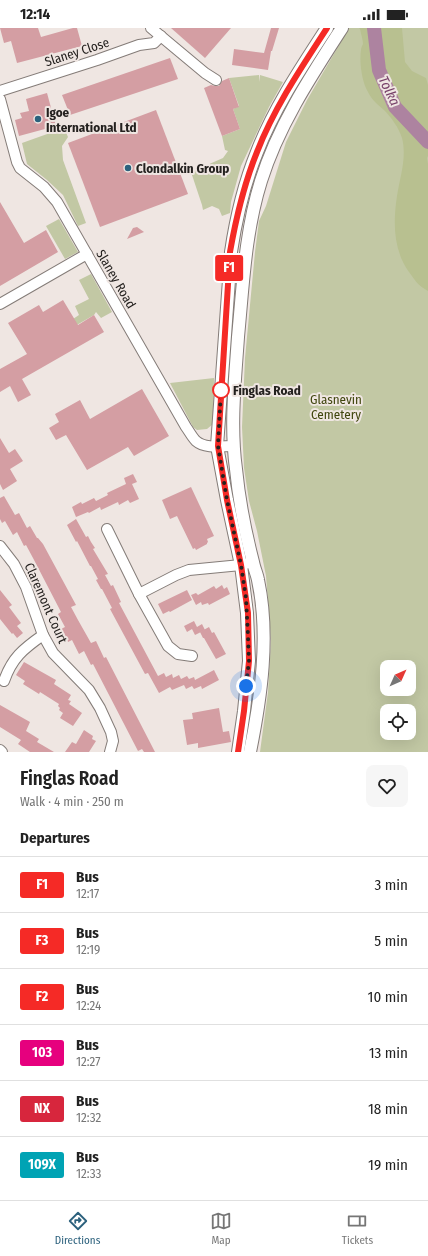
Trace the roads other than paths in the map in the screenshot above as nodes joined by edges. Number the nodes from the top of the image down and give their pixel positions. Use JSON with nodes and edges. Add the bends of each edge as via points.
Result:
{"nodes":[{"id":1,"x":151,"y":28,"type":"edge"},
{"id":2,"x":316,"y":28,"type":"edge"},
{"id":3,"x":327,"y":28,"type":"edge"},
{"id":4,"x":342,"y":28,"type":"edge"},
{"id":5,"x":161,"y":36,"type":"junction"},
{"id":6,"x":312,"y":50,"type":"junction"},
{"id":7,"x":216,"y":80,"type":"dead end"},
{"id":8,"x":0,"y":91,"type":"edge"},
{"id":9,"x":0,"y":98,"type":"edge"},
{"id":10,"x":4,"y":132,"type":"edge"},
{"id":11,"x":87,"y":254,"type":"junction"},
{"id":12,"x":0,"y":304,"type":"edge"},
{"id":13,"x":218,"y":446,"type":"junction"},
{"id":14,"x":233,"y":446,"type":"junction"},
{"id":15,"x":107,"y":529,"type":"dead end"},
{"id":16,"x":0,"y":546,"type":"edge"},
{"id":17,"x":247,"y":564,"type":"junction"},
{"id":18,"x":138,"y":594,"type":"junction"},
{"id":19,"x":43,"y":635,"type":"junction"},
{"id":20,"x":192,"y":656,"type":"dead end"},
{"id":21,"x":4,"y":681,"type":"dead end"},
{"id":22,"x":0,"y":750,"type":"edge"},
{"id":23,"x":2,"y":752,"type":"edge"},
{"id":24,"x":110,"y":752,"type":"edge"},
{"id":25,"x":238,"y":752,"type":"edge"},
{"id":26,"x":250,"y":752,"type":"edge"}],
"edges":[{"from":1,"to":5,"type":"street"},
{"from":2,"to":6,"type":"main road"},
{"from":3,"to":6,"type":"main road"},
{"from":4,"to":14,"type":"main road","via":[[292,111],[275,145],[259,187],[245,258]]},
{"from":5,"to":7,"type":"street"},
{"from":5,"to":8,"type":"street","name":"Slaney Close","via":[[154,43],[139,45]]},
{"from":6,"to":13,"type":"main road","via":[[282,100],[256,153],[235,224],[230,252]]},
{"from":9,"to":10,"type":"street","name":"Slaney Road"},
{"from":10,"to":11,"type":"street","name":"Slaney Road","via":[[20,168],[44,187],[57,202]]},
{"from":11,"to":12,"type":"street"},
{"from":11,"to":13,"type":"street","name":"Slaney Road","via":[[186,427],[196,441]]},
{"from":13,"to":14,"type":"street","name":"Slaney Road"},
{"from":13,"to":17,"type":"main road","via":[[227,500]]},
{"from":14,"to":17,"type":"main road"},
{"from":15,"to":18,"type":"street"},
{"from":16,"to":19,"type":"street","name":"Claremont Court","via":[[14,564],[26,587]]},
{"from":17,"to":18,"type":"street","via":[[190,570]]},
{"from":17,"to":25,"type":"main road","via":[[249,661]]},
{"from":17,"to":26,"type":"main road","via":[[258,579],[263,630],[262,679]]},
{"from":18,"to":20,"type":"street","via":[[168,646],[178,654]]},
{"from":19,"to":21,"type":"street","via":[[20,652],[8,669]]},
{"from":19,"to":24,"type":"street","name":"Claremont Court","via":[[53,653],[89,690],[100,708],[111,732],[113,741]]},
{"from":22,"to":23,"type":"street"}]}
